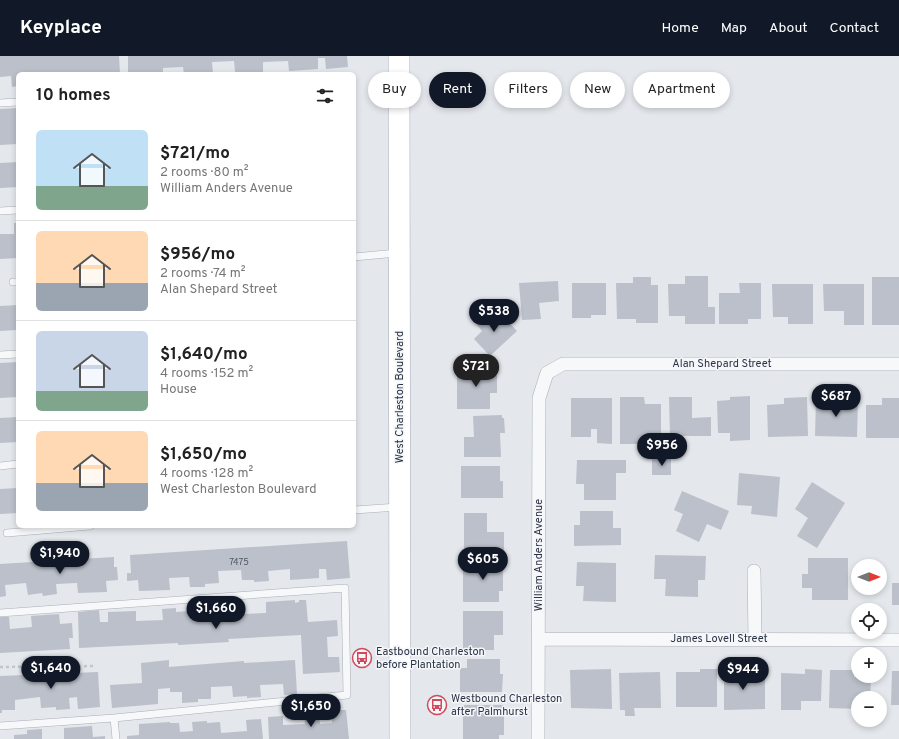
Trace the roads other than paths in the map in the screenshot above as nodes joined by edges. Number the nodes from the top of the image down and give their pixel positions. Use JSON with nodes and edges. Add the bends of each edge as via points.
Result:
{"nodes":[{"id":1,"x":399,"y":56,"type":"edge"},
{"id":2,"x":16,"y":102,"type":"edge"},
{"id":3,"x":0,"y":103,"type":"edge"},
{"id":4,"x":16,"y":210,"type":"edge"},
{"id":5,"x":0,"y":211,"type":"edge"},
{"id":6,"x":399,"y":253,"type":"junction"},
{"id":7,"x":356,"y":257,"type":"edge"},
{"id":8,"x":16,"y":354,"type":"edge"},
{"id":9,"x":0,"y":355,"type":"edge"},
{"id":10,"x":899,"y":364,"type":"edge"},
{"id":11,"x":547,"y":373,"type":"joint"},
{"id":12,"x":16,"y":464,"type":"edge"},
{"id":13,"x":0,"y":466,"type":"edge"},
{"id":14,"x":400,"y":507,"type":"junction"},
{"id":15,"x":356,"y":510,"type":"edge"},
{"id":16,"x":66,"y":528,"type":"edge"},
{"id":17,"x":7,"y":533,"type":"dead end"},
{"id":18,"x":754,"y":570,"type":"dead end"},
{"id":19,"x":0,"y":613,"type":"edge"},
{"id":20,"x":539,"y":639,"type":"junction"},
{"id":21,"x":755,"y":640,"type":"junction"},
{"id":22,"x":899,"y":640,"type":"edge"},
{"id":23,"x":114,"y":718,"type":"junction"},
{"id":24,"x":0,"y":726,"type":"edge"},
{"id":25,"x":116,"y":739,"type":"edge"},
{"id":26,"x":400,"y":739,"type":"edge"},
{"id":27,"x":538,"y":739,"type":"edge"}],
"edges":[{"from":1,"to":6,"type":"main road","name":"West Charleston Boulevard"},
{"from":2,"to":3,"type":"lane"},
{"from":4,"to":5,"type":"lane"},
{"from":6,"to":7,"type":"lane"},
{"from":6,"to":14,"type":"main road","name":"West Charleston Boulevard"},
{"from":8,"to":9,"type":"lane"},
{"from":10,"to":11,"type":"street","name":"Alan Shepard Street","via":[[563,364]]},
{"from":11,"to":20,"type":"street","name":"William Anders Avenue","via":[[539,398]]},
{"from":12,"to":13,"type":"lane"},
{"from":14,"to":15,"type":"lane"},
{"from":14,"to":26,"type":"main road","name":"West Charleston Boulevard"},
{"from":16,"to":17,"type":"lane"},
{"from":18,"to":21,"type":"street"},
{"from":19,"to":23,"type":"lane","via":[[345,588],[347,695]]},
{"from":20,"to":21,"type":"street","name":"James Lovell Street"},
{"from":20,"to":27,"type":"street","name":"William Anders Avenue"},
{"from":21,"to":22,"type":"street","name":"James Lovell Street"},
{"from":23,"to":24,"type":"lane"},
{"from":23,"to":25,"type":"lane"}]}
